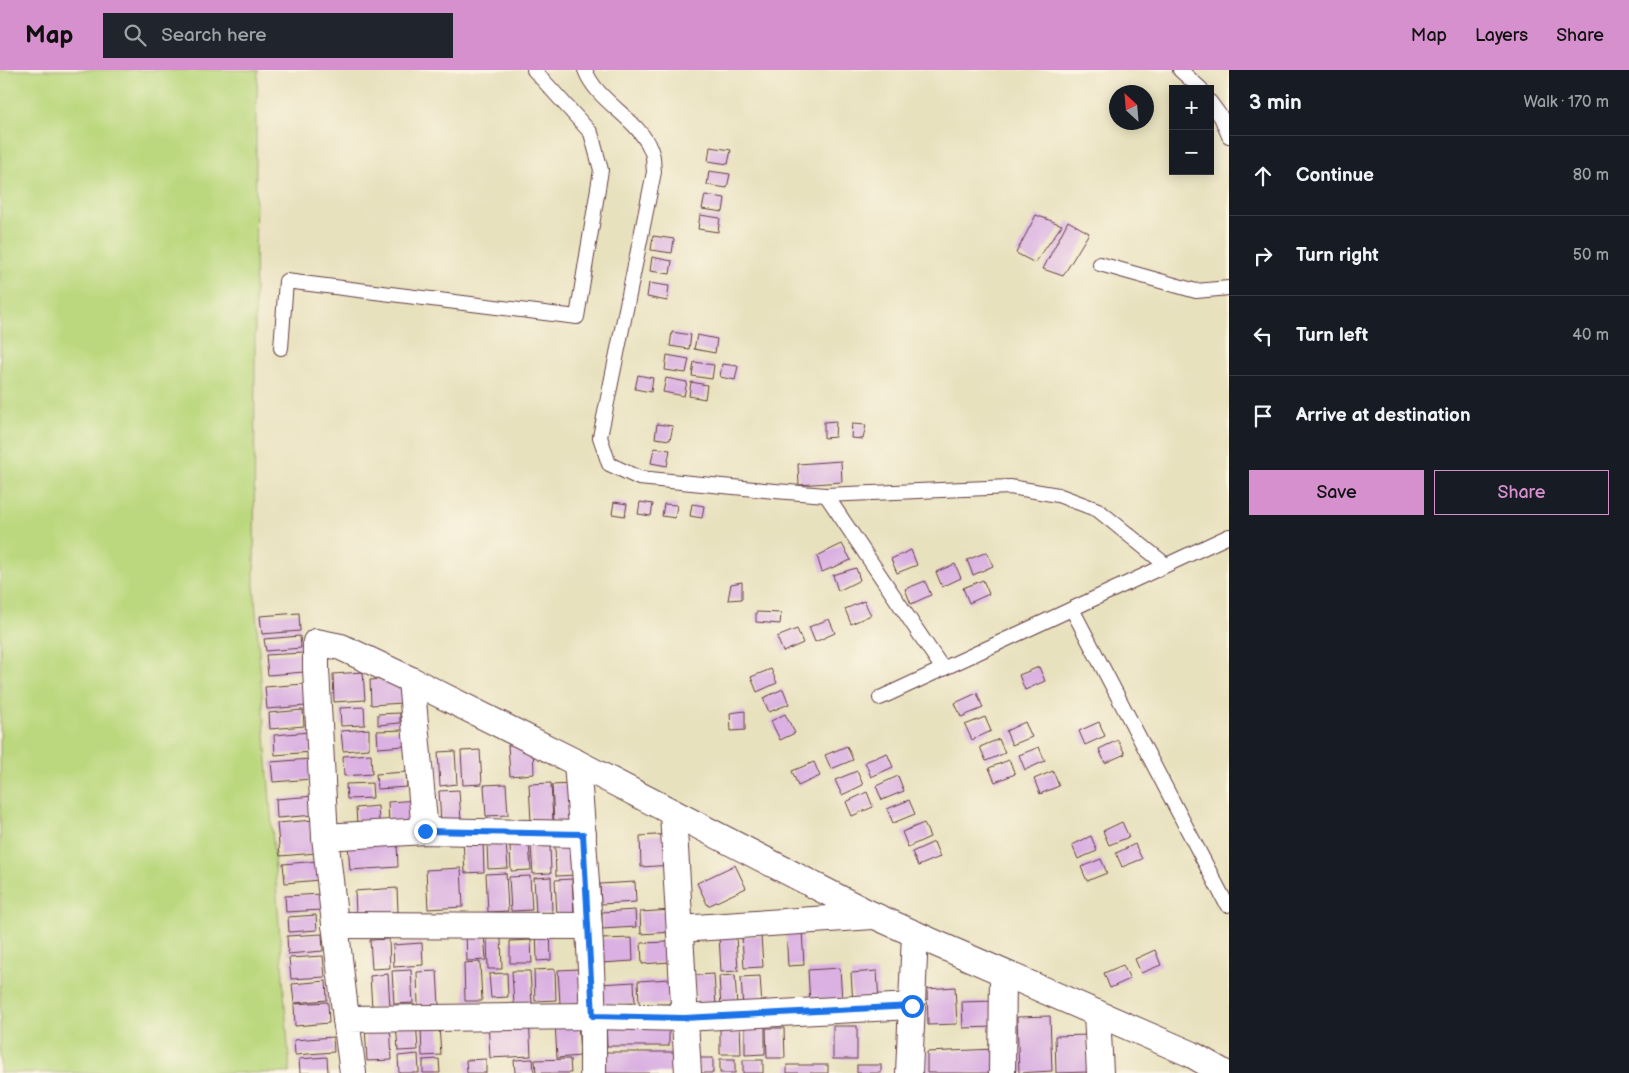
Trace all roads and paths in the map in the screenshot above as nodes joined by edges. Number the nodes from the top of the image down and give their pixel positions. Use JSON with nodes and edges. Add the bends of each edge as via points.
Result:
{"nodes":[{"id":1,"x":534,"y":70,"type":"edge"},
{"id":2,"x":585,"y":70,"type":"edge"},
{"id":3,"x":1180,"y":70,"type":"edge"},
{"id":4,"x":1197,"y":85,"type":"edge"},
{"id":5,"x":1214,"y":108,"type":"edge"},
{"id":6,"x":1229,"y":136,"type":"edge"},
{"id":7,"x":1100,"y":264,"type":"dead end"},
{"id":8,"x":1229,"y":288,"type":"edge"},
{"id":9,"x":281,"y":348,"type":"dead end"},
{"id":10,"x":826,"y":494,"type":"junction"},
{"id":11,"x":1229,"y":536,"type":"edge"},
{"id":12,"x":1166,"y":565,"type":"junction"},
{"id":13,"x":1072,"y":609,"type":"junction"},
{"id":14,"x":943,"y":669,"type":"junction"},
{"id":15,"x":411,"y":680,"type":"junction"},
{"id":16,"x":880,"y":698,"type":"dead end"},
{"id":17,"x":577,"y":764,"type":"junction"},
{"id":18,"x":673,"y":813,"type":"junction"},
{"id":19,"x":425,"y":831,"type":"junction"},
{"id":20,"x":583,"y":834,"type":"junction"},
{"id":21,"x":325,"y":837,"type":"junction"},
{"id":22,"x":1227,"y":905,"type":"dead end"},
{"id":23,"x":876,"y":916,"type":"junction"},
{"id":24,"x":334,"y":925,"type":"junction"},
{"id":25,"x":589,"y":926,"type":"junction"},
{"id":26,"x":680,"y":929,"type":"junction"},
{"id":27,"x":915,"y":934,"type":"junction"},
{"id":28,"x":1002,"y":972,"type":"junction"},
{"id":29,"x":912,"y":1006,"type":"junction"},
{"id":30,"x":1097,"y":1013,"type":"junction"},
{"id":31,"x":593,"y":1016,"type":"junction"},
{"id":32,"x":684,"y":1018,"type":"junction"},
{"id":33,"x":346,"y":1019,"type":"junction"},
{"id":34,"x":353,"y":1073,"type":"edge"},
{"id":35,"x":593,"y":1073,"type":"edge"},
{"id":36,"x":688,"y":1073,"type":"edge"},
{"id":37,"x":909,"y":1073,"type":"edge"},
{"id":38,"x":1002,"y":1073,"type":"edge"},
{"id":39,"x":1100,"y":1073,"type":"edge"},
{"id":40,"x":1224,"y":1073,"type":"edge"}],
"edges":[{"from":1,"to":9,"type":"lane","via":[[591,133],[601,170],[577,317],[286,281]]},
{"from":2,"to":10,"type":"lane","via":[[598,92],[641,134],[652,153],[654,172],[600,437],[609,464],[639,478]]},
{"from":3,"to":4,"type":"lane"},
{"from":5,"to":6,"type":"lane"},
{"from":7,"to":8,"type":"lane","via":[[1196,291]]},
{"from":10,"to":12,"type":"lane","via":[[1010,487],[1058,496],[1098,510]]},
{"from":10,"to":14,"type":"lane"},
{"from":11,"to":12,"type":"lane"},
{"from":12,"to":13,"type":"lane"},
{"from":13,"to":14,"type":"lane"},
{"from":13,"to":22,"type":"lane"},
{"from":14,"to":16,"type":"lane"},
{"from":15,"to":17,"type":"street"},
{"from":15,"to":19,"type":"street"},
{"from":15,"to":21,"type":"street","via":[[341,647],[316,642]]},
{"from":17,"to":18,"type":"street"},
{"from":17,"to":20,"type":"street"},
{"from":18,"to":23,"type":"street"},
{"from":18,"to":26,"type":"street"},
{"from":19,"to":20,"type":"street"},
{"from":19,"to":21,"type":"street"},
{"from":20,"to":25,"type":"street"},
{"from":21,"to":24,"type":"street"},
{"from":23,"to":26,"type":"street"},
{"from":23,"to":27,"type":"street"},
{"from":24,"to":25,"type":"street"},
{"from":24,"to":33,"type":"street"},
{"from":25,"to":31,"type":"street"},
{"from":26,"to":32,"type":"street"},
{"from":27,"to":28,"type":"street"},
{"from":27,"to":29,"type":"street"},
{"from":28,"to":30,"type":"street"},
{"from":28,"to":38,"type":"street"},
{"from":29,"to":32,"type":"street"},
{"from":29,"to":37,"type":"street"},
{"from":30,"to":39,"type":"street"},
{"from":30,"to":40,"type":"street","via":[[1191,1054]]},
{"from":31,"to":32,"type":"street"},
{"from":31,"to":33,"type":"street"},
{"from":31,"to":35,"type":"street"},
{"from":32,"to":36,"type":"street"},
{"from":33,"to":34,"type":"street"}]}
